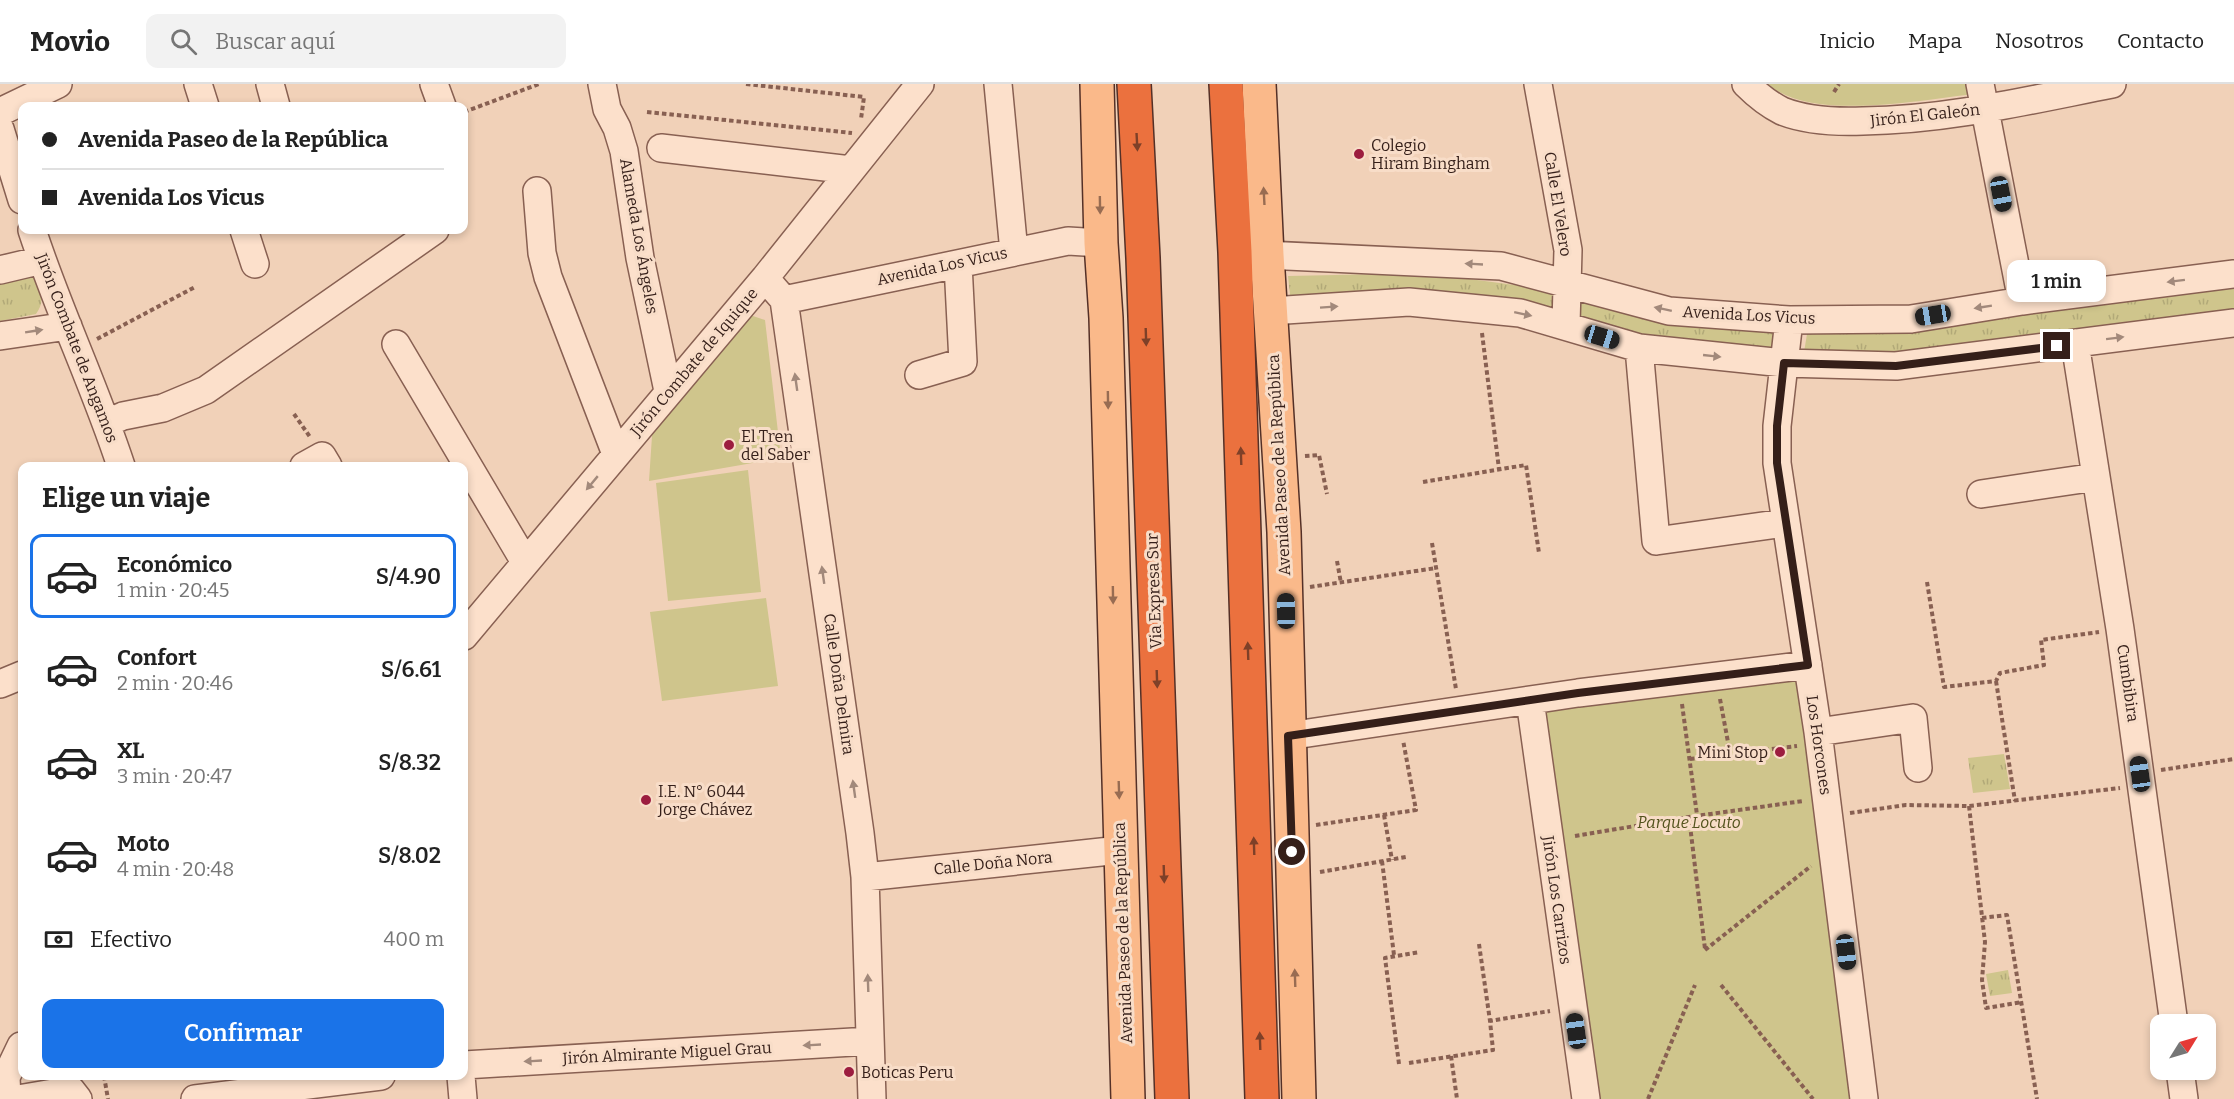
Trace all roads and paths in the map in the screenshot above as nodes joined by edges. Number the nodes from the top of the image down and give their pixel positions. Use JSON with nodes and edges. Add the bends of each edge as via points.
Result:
{"nodes":[{"id":1,"x":58,"y":84,"type":"edge"},
{"id":2,"x":198,"y":84,"type":"edge"},
{"id":3,"x":270,"y":84,"type":"edge"},
{"id":4,"x":434,"y":84,"type":"edge"},
{"id":5,"x":539,"y":84,"type":"edge"},
{"id":6,"x":602,"y":84,"type":"edge"},
{"id":7,"x":746,"y":84,"type":"edge"},
{"id":8,"x":920,"y":84,"type":"edge"},
{"id":9,"x":998,"y":84,"type":"edge"},
{"id":10,"x":1097,"y":84,"type":"edge"},
{"id":11,"x":1134,"y":84,"type":"edge"},
{"id":12,"x":1226,"y":84,"type":"edge"},
{"id":13,"x":1259,"y":84,"type":"edge"},
{"id":14,"x":1538,"y":84,"type":"edge"},
{"id":15,"x":1746,"y":84,"type":"edge"},
{"id":16,"x":1839,"y":84,"type":"edge"},
{"id":17,"x":2112,"y":84,"type":"edge"},
{"id":18,"x":1834,"y":92,"type":"dead end"},
{"id":19,"x":1983,"y":96,"type":"edge"},
{"id":20,"x":21,"y":102,"type":"edge"},
{"id":21,"x":204,"y":102,"type":"edge"},
{"id":22,"x":275,"y":102,"type":"edge"},
{"id":23,"x":441,"y":102,"type":"edge"},
{"id":24,"x":18,"y":103,"type":"edge"},
{"id":25,"x":468,"y":111,"type":"edge"},
{"id":26,"x":0,"y":112,"type":"edge"},
{"id":27,"x":647,"y":112,"type":"dead end"},
{"id":28,"x":870,"y":128,"type":"junction"},
{"id":29,"x":0,"y":129,"type":"edge"},
{"id":30,"x":661,"y":148,"type":"dead end"},
{"id":31,"x":851,"y":170,"type":"junction"},
{"id":32,"x":18,"y":187,"type":"edge"},
{"id":33,"x":537,"y":191,"type":"dead end"},
{"id":34,"x":33,"y":234,"type":"edge"},
{"id":35,"x":245,"y":234,"type":"edge"},
{"id":36,"x":429,"y":234,"type":"edge"},
{"id":37,"x":1101,"y":243,"type":"junction"},
{"id":38,"x":1014,"y":252,"type":"junction"},
{"id":39,"x":1267,"y":255,"type":"junction"},
{"id":40,"x":42,"y":260,"type":"junction"},
{"id":41,"x":255,"y":264,"type":"dead end"},
{"id":42,"x":958,"y":264,"type":"junction"},
{"id":43,"x":0,"y":270,"type":"edge"},
{"id":44,"x":2234,"y":274,"type":"edge"},
{"id":45,"x":765,"y":278,"type":"junction"},
{"id":46,"x":1567,"y":284,"type":"junction"},
{"id":47,"x":195,"y":287,"type":"dead end"},
{"id":48,"x":784,"y":300,"type":"junction"},
{"id":49,"x":2022,"y":301,"type":"junction"},
{"id":50,"x":1270,"y":311,"type":"junction"},
{"id":51,"x":1789,"y":320,"type":"junction"},
{"id":52,"x":2234,"y":323,"type":"edge"},
{"id":53,"x":1566,"y":325,"type":"junction"},
{"id":54,"x":1482,"y":332,"type":"dead end"},
{"id":55,"x":0,"y":336,"type":"edge"},
{"id":56,"x":73,"y":337,"type":"junction"},
{"id":57,"x":2075,"y":343,"type":"junction"},
{"id":58,"x":396,"y":344,"type":"dead end"},
{"id":59,"x":1639,"y":348,"type":"junction"},
{"id":60,"x":1784,"y":363,"type":"junction"},
{"id":61,"x":919,"y":375,"type":"dead end"},
{"id":62,"x":668,"y":391,"type":"junction"},
{"id":63,"x":107,"y":423,"type":"junction"},
{"id":64,"x":616,"y":454,"type":"junction"},
{"id":65,"x":1299,"y":456,"type":"dead end"},
{"id":66,"x":120,"y":462,"type":"edge"},
{"id":67,"x":311,"y":462,"type":"edge"},
{"id":68,"x":326,"y":462,"type":"edge"},
{"id":69,"x":466,"y":462,"type":"edge"},
{"id":70,"x":468,"y":466,"type":"edge"},
{"id":71,"x":1499,"y":470,"type":"junction"},
{"id":72,"x":2096,"y":477,"type":"junction"},
{"id":73,"x":1423,"y":482,"type":"dead end"},
{"id":74,"x":1327,"y":494,"type":"dead end"},
{"id":75,"x":1981,"y":494,"type":"dead end"},
{"id":76,"x":1785,"y":524,"type":"junction"},
{"id":77,"x":1432,"y":543,"type":"dead end"},
{"id":78,"x":1539,"y":553,"type":"dead end"},
{"id":79,"x":1337,"y":561,"type":"dead end"},
{"id":80,"x":525,"y":562,"type":"junction"},
{"id":81,"x":1436,"y":568,"type":"junction"},
{"id":82,"x":1927,"y":582,"type":"dead end"},
{"id":83,"x":1341,"y":583,"type":"junction"},
{"id":84,"x":1285,"y":591,"type":"junction"},
{"id":85,"x":2120,"y":629,"type":"junction"},
{"id":86,"x":468,"y":631,"type":"edge"},
{"id":87,"x":1808,"y":665,"type":"junction"},
{"id":88,"x":18,"y":677,"type":"edge"},
{"id":89,"x":1996,"y":681,"type":"junction"},
{"id":90,"x":0,"y":684,"type":"edge"},
{"id":91,"x":1719,"y":692,"type":"dead end"},
{"id":92,"x":1681,"y":697,"type":"dead end"},
{"id":93,"x":1530,"y":700,"type":"junction"},
{"id":94,"x":1459,"y":711,"type":"junction"},
{"id":95,"x":1402,"y":734,"type":"dead end"},
{"id":96,"x":1288,"y":736,"type":"junction"},
{"id":97,"x":1811,"y":738,"type":"junction"},
{"id":98,"x":1730,"y":753,"type":"junction"},
{"id":99,"x":1690,"y":759,"type":"junction"},
{"id":100,"x":2234,"y":759,"type":"edge"},
{"id":101,"x":1918,"y":768,"type":"dead end"},
{"id":102,"x":2140,"y":779,"type":"junction"},
{"id":103,"x":1803,"y":801,"type":"dead end"},
{"id":104,"x":2015,"y":801,"type":"junction"},
{"id":105,"x":1969,"y":806,"type":"junction"},
{"id":106,"x":1384,"y":815,"type":"junction"},
{"id":107,"x":1697,"y":815,"type":"junction"},
{"id":108,"x":1689,"y":817,"type":"junction"},
{"id":109,"x":1829,"y":817,"type":"junction"},
{"id":110,"x":1311,"y":825,"type":"dead end"},
{"id":111,"x":1575,"y":836,"type":"dead end"},
{"id":112,"x":1120,"y":850,"type":"junction"},
{"id":113,"x":1406,"y":857,"type":"dead end"},
{"id":114,"x":1392,"y":860,"type":"junction"},
{"id":115,"x":1382,"y":861,"type":"junction"},
{"id":116,"x":1811,"y":866,"type":"dead end"},
{"id":117,"x":1292,"y":876,"type":"junction"},
{"id":118,"x":866,"y":877,"type":"junction"},
{"id":119,"x":1982,"y":918,"type":"junction"},
{"id":120,"x":1479,"y":944,"type":"dead end"},
{"id":121,"x":1420,"y":952,"type":"dead end"},
{"id":122,"x":1394,"y":956,"type":"junction"},
{"id":123,"x":1721,"y":985,"type":"dead end"},
{"id":124,"x":1695,"y":986,"type":"dead end"},
{"id":125,"x":2022,"y":1002,"type":"junction"},
{"id":126,"x":1554,"y":1011,"type":"dead end"},
{"id":127,"x":2173,"y":1014,"type":"edge"},
{"id":128,"x":1490,"y":1021,"type":"junction"},
{"id":129,"x":870,"y":1041,"type":"junction"},
{"id":130,"x":18,"y":1052,"type":"edge"},
{"id":131,"x":1451,"y":1056,"type":"junction"},
{"id":132,"x":1409,"y":1063,"type":"dead end"},
{"id":133,"x":1399,"y":1064,"type":"dead end"},
{"id":134,"x":468,"y":1065,"type":"edge"},
{"id":135,"x":105,"y":1080,"type":"edge"},
{"id":136,"x":339,"y":1080,"type":"edge"},
{"id":137,"x":461,"y":1080,"type":"edge"},
{"id":138,"x":2181,"y":1080,"type":"edge"},
{"id":139,"x":213,"y":1092,"type":"edge"},
{"id":140,"x":7,"y":1099,"type":"edge"},
{"id":141,"x":18,"y":1099,"type":"edge"},
{"id":142,"x":78,"y":1099,"type":"edge"},
{"id":143,"x":108,"y":1099,"type":"edge"},
{"id":144,"x":463,"y":1099,"type":"edge"},
{"id":145,"x":872,"y":1099,"type":"edge"},
{"id":146,"x":1128,"y":1099,"type":"edge"},
{"id":147,"x":1172,"y":1099,"type":"edge"},
{"id":148,"x":1262,"y":1099,"type":"edge"},
{"id":149,"x":1299,"y":1099,"type":"edge"},
{"id":150,"x":1457,"y":1099,"type":"edge"},
{"id":151,"x":1586,"y":1099,"type":"edge"},
{"id":152,"x":1648,"y":1099,"type":"edge"},
{"id":153,"x":1813,"y":1099,"type":"edge"},
{"id":154,"x":1864,"y":1099,"type":"edge"},
{"id":155,"x":2037,"y":1099,"type":"edge"},
{"id":156,"x":2184,"y":1099,"type":"edge"}],
"edges":[{"from":1,"to":20,"type":"street"},
{"from":2,"to":21,"type":"street"},
{"from":3,"to":22,"type":"street"},
{"from":4,"to":23,"type":"street"},
{"from":5,"to":25,"type":"path"},
{"from":6,"to":62,"type":"street","name":"Alameda Los Ángeles","via":[[624,151],[640,258]]},
{"from":7,"to":28,"type":"path","via":[[864,97]]},
{"from":8,"to":28,"type":"street","name":"Jirón Combate de Iquique"},
{"from":9,"to":38,"type":"street"},
{"from":10,"to":37,"type":"main road","name":"Avenida Paseo de la República","one_way":true},
{"from":11,"to":147,"type":"highway","name":"Via Expresa Sur","one_way":true},
{"from":148,"to":12,"type":"highway","one_way":true},
{"from":39,"to":13,"type":"main road","name":"Avenida Paseo de la República","one_way":true},
{"from":14,"to":46,"type":"street","name":"Calle El Velero","via":[[1568,250]]},
{"from":15,"to":19,"type":"street","name":"Jirón El Galeón","via":[[1760,98],[1783,111],[1832,121],[1896,121]]},
{"from":16,"to":18,"type":"path"},
{"from":17,"to":19,"type":"street","name":"Jirón El Galeón"},
{"from":19,"to":49,"type":"street"},
{"from":24,"to":26,"type":"street"},
{"from":27,"to":28,"type":"path"},
{"from":28,"to":31,"type":"street","name":"Jirón Combate de Iquique"},
{"from":29,"to":32,"type":"street"},
{"from":30,"to":31,"type":"street"},
{"from":31,"to":45,"type":"street","name":"Jirón Combate de Iquique"},
{"from":33,"to":64,"type":"street","via":[[548,277]]},
{"from":34,"to":40,"type":"street","name":"Jirón Combate de Angamos"},
{"from":35,"to":41,"type":"street"},
{"from":36,"to":63,"type":"street","via":[[206,390],[163,408]]},
{"from":37,"to":38,"type":"street","name":"Avenida Los Vicus","via":[[1068,241]]},
{"from":37,"to":112,"type":"main road","name":"Avenida Paseo de la República","one_way":true},
{"from":38,"to":42,"type":"street","name":"Avenida Los Vicus"},
{"from":46,"to":39,"type":"street","name":"Avenida Los Vicus","one_way":true,"via":[[1501,266]]},
{"from":39,"to":50,"type":"main road","name":"Avenida Paseo de la República"},
{"from":40,"to":43,"type":"street"},
{"from":40,"to":56,"type":"street","name":"Jirón Combate de Angamos"},
{"from":42,"to":48,"type":"street","name":"Avenida Los Vicus"},
{"from":42,"to":61,"type":"street","via":[[963,362]]},
{"from":44,"to":49,"type":"street","name":"Avenida Los Vicus","one_way":true},
{"from":45,"to":48,"type":"street"},
{"from":45,"to":62,"type":"street","name":"Jirón Combate de Iquique"},
{"from":51,"to":46,"type":"street","name":"Avenida Los Vicus","one_way":true,"via":[[1669,311]]},
{"from":46,"to":53,"type":"street","name":"Calle El Velero"},
{"from":47,"to":56,"type":"path"},
{"from":118,"to":48,"type":"street","name":"Calle Doña Delmira","one_way":true},
{"from":49,"to":51,"type":"street","name":"Avenida Los Vicus","one_way":true,"via":[[1911,318]]},
{"from":50,"to":53,"type":"street","one_way":true,"via":[[1409,302],[1520,313]]},
{"from":50,"to":84,"type":"main road","name":"Avenida Paseo de la República"},
{"from":51,"to":60,"type":"street","name":"Los Horcones"},
{"from":57,"to":52,"type":"street","one_way":true},
{"from":53,"to":59,"type":"street"},
{"from":54,"to":71,"type":"path"},
{"from":55,"to":56,"type":"street","one_way":true},
{"from":56,"to":63,"type":"street","name":"Jirón Combate de Angamos"},
{"from":57,"to":60,"type":"street","via":[[1896,366]]},
{"from":57,"to":72,"type":"street","name":"Cumbibira"},
{"from":58,"to":69,"type":"street"},
{"from":59,"to":60,"type":"street","one_way":true},
{"from":59,"to":76,"type":"street","via":[[1656,541]]},
{"from":60,"to":76,"type":"street","name":"Los Horcones","via":[[1777,463]]},
{"from":62,"to":64,"type":"street","name":"Jirón Combate de Iquique"},
{"from":63,"to":66,"type":"street","name":"Jirón Combate de Angamos"},
{"from":64,"to":80,"type":"street","name":"Jirón Combate de Iquique","one_way":true},
{"from":65,"to":74,"type":"path","via":[[1319,455]]},
{"from":67,"to":68,"type":"street","via":[[322,456]]},
{"from":70,"to":80,"type":"street"},
{"from":71,"to":73,"type":"path"},
{"from":71,"to":78,"type":"path","via":[[1526,465]]},
{"from":72,"to":75,"type":"street"},
{"from":72,"to":85,"type":"street","name":"Cumbibira"},
{"from":76,"to":87,"type":"street","name":"Los Horcones"},
{"from":77,"to":81,"type":"path"},
{"from":79,"to":83,"type":"path"},
{"from":80,"to":86,"type":"street","name":"Jirón Combate de Iquique"},
{"from":81,"to":83,"type":"path"},
{"from":81,"to":94,"type":"path"},
{"from":82,"to":89,"type":"path","via":[[1944,687]]},
{"from":83,"to":84,"type":"path"},
{"from":84,"to":96,"type":"main road","name":"Avenida Paseo de la República"},
{"from":85,"to":89,"type":"path","via":[[2041,640],[2044,665],[2000,674]]},
{"from":85,"to":102,"type":"street","name":"Cumbibira"},
{"from":87,"to":93,"type":"street"},
{"from":87,"to":97,"type":"street","name":"Los Horcones"},
{"from":88,"to":90,"type":"street"},
{"from":89,"to":104,"type":"path"},
{"from":91,"to":98,"type":"path"},
{"from":92,"to":99,"type":"path"},
{"from":93,"to":94,"type":"street"},
{"from":93,"to":151,"type":"street","name":"Jirón Los Carrizos"},
{"from":94,"to":96,"type":"street"},
{"from":95,"to":106,"type":"path","via":[[1416,810]]},
{"from":96,"to":117,"type":"main road","name":"Avenida Paseo de la República"},
{"from":97,"to":98,"type":"path"},
{"from":97,"to":101,"type":"street","via":[[1913,718]]},
{"from":97,"to":109,"type":"street","name":"Los Horcones"},
{"from":98,"to":99,"type":"path"},
{"from":99,"to":107,"type":"path"},
{"from":100,"to":102,"type":"path"},
{"from":102,"to":104,"type":"path"},
{"from":102,"to":127,"type":"street","name":"Cumbibira"},
{"from":103,"to":107,"type":"path"},
{"from":104,"to":105,"type":"path"},
{"from":105,"to":109,"type":"path","via":[[1906,805]]},
{"from":105,"to":119,"type":"path"},
{"from":106,"to":110,"type":"path"},
{"from":106,"to":114,"type":"path"},
{"from":107,"to":108,"type":"path"},
{"from":108,"to":111,"type":"path"},
{"from":108,"to":116,"type":"path","via":[[1705,950]]},
{"from":109,"to":154,"type":"street","name":"Los Horcones"},
{"from":112,"to":118,"type":"street","name":"Calle Doña Nora"},
{"from":112,"to":146,"type":"main road","name":"Avenida Paseo de la República"},
{"from":113,"to":114,"type":"path"},
{"from":114,"to":115,"type":"path"},
{"from":115,"to":117,"type":"path"},
{"from":115,"to":122,"type":"path"},
{"from":149,"to":117,"type":"main road","name":"Avenida Paseo de la República","one_way":true},
{"from":129,"to":118,"type":"street","name":"Calle Doña Delmira","one_way":true},
{"from":119,"to":125,"type":"path","via":[[2007,915]]},
{"from":119,"to":125,"type":"path","via":[[1986,1008]]},
{"from":120,"to":128,"type":"path"},
{"from":121,"to":122,"type":"path"},
{"from":122,"to":133,"type":"path","via":[[1384,958]]},
{"from":123,"to":153,"type":"path"},
{"from":124,"to":152,"type":"path"},
{"from":125,"to":155,"type":"path"},
{"from":126,"to":128,"type":"path"},
{"from":128,"to":131,"type":"path","via":[[1493,1050]]},
{"from":129,"to":134,"type":"street","name":"Jirón Almirante Miguel Grau","one_way":true},
{"from":129,"to":145,"type":"street","name":"Calle Doña Delmira"},
{"from":130,"to":140,"type":"street","via":[[6,1077]]},
{"from":131,"to":132,"type":"path"},
{"from":131,"to":150,"type":"path"},
{"from":135,"to":143,"type":"path"},
{"from":136,"to":139,"type":"street"},
{"from":137,"to":144,"type":"street"},
{"from":138,"to":156,"type":"street"},
{"from":141,"to":142,"type":"street","via":[[71,1090]]}]}
